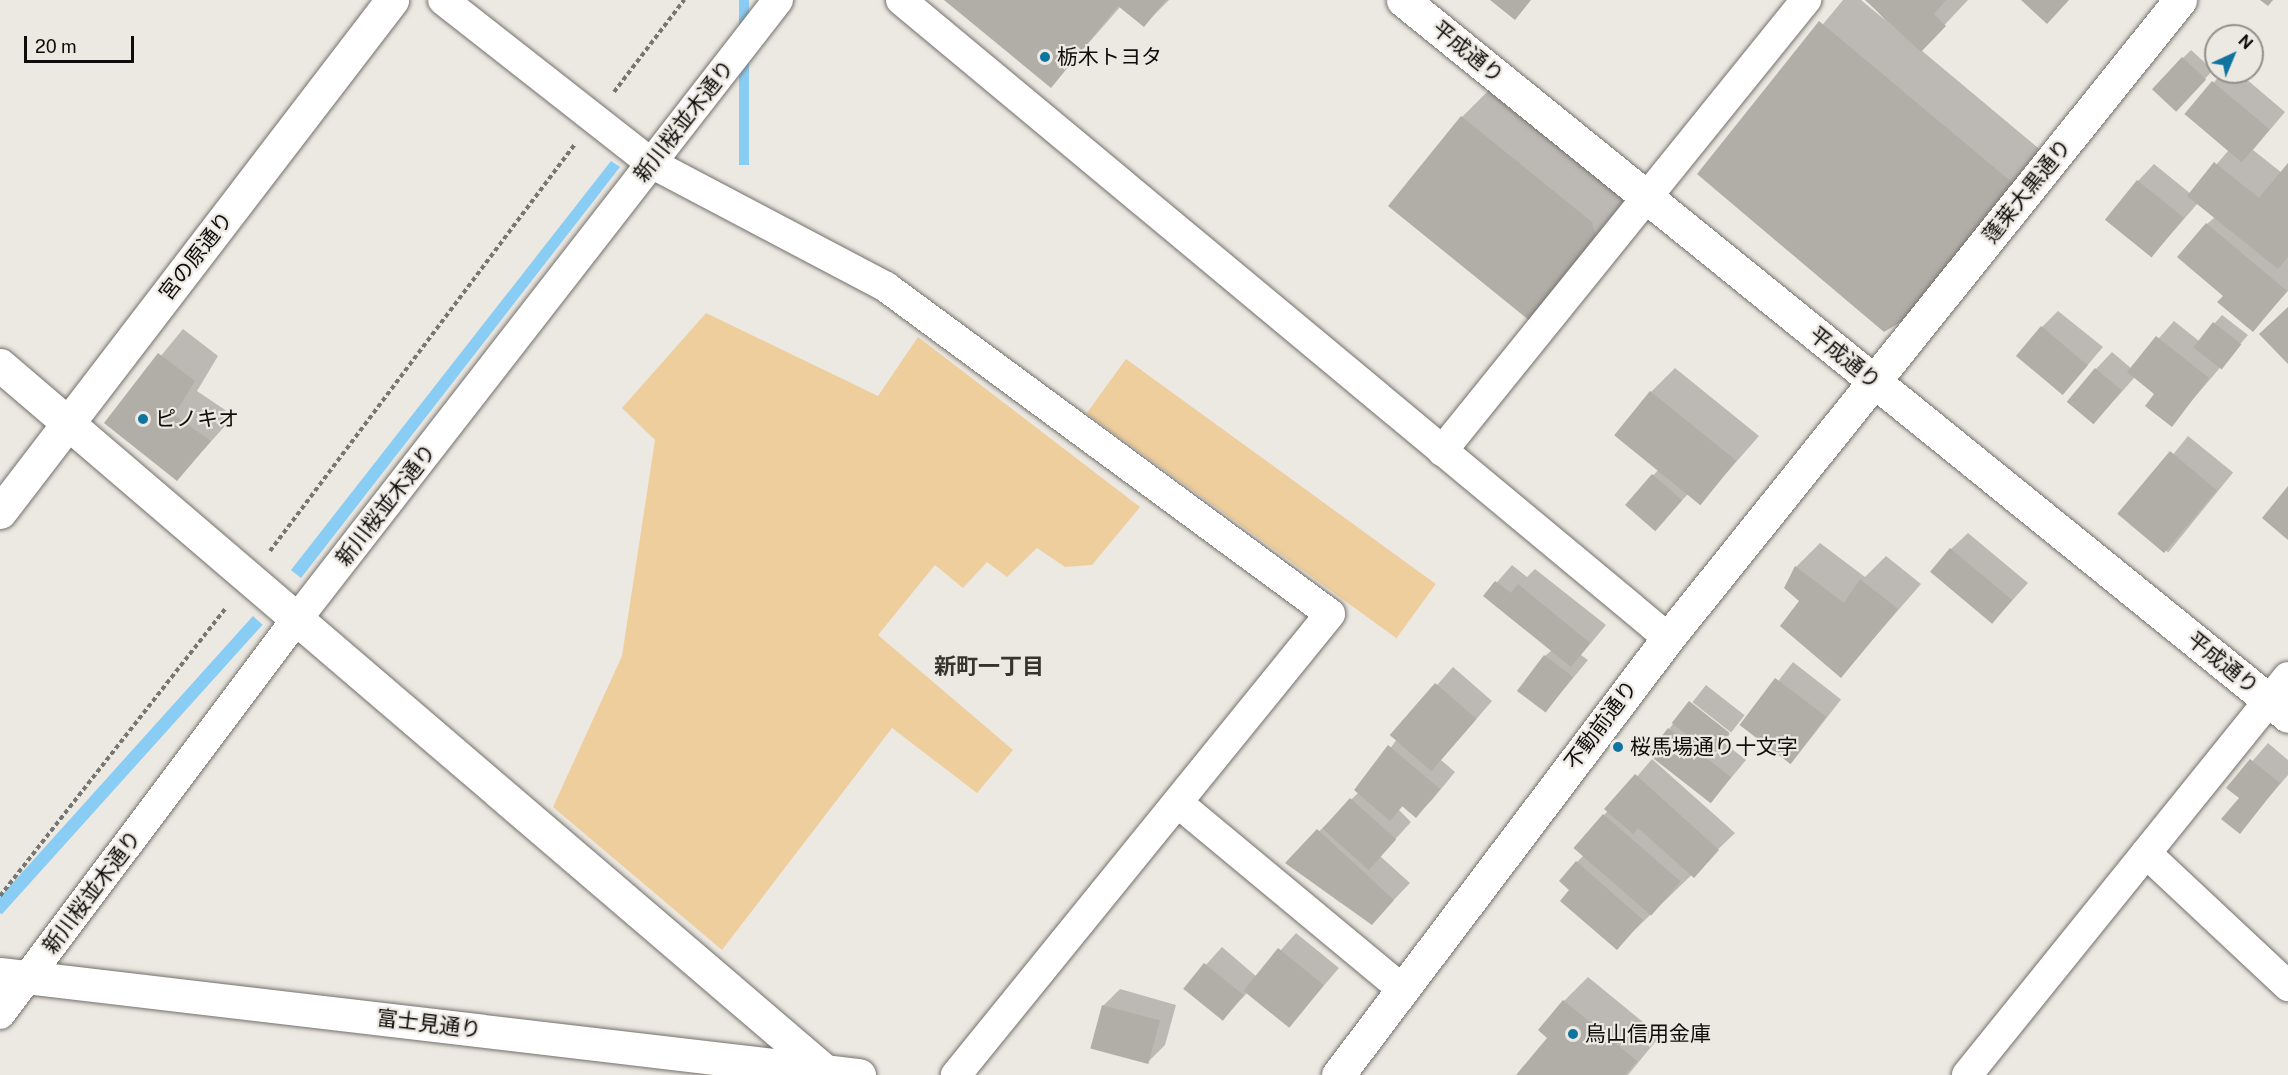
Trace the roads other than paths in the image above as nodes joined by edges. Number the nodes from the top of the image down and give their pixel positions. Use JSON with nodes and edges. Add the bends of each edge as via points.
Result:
{"nodes":[{"id":1,"x":392,"y":0,"type":"edge"},
{"id":2,"x":443,"y":0,"type":"edge"},
{"id":3,"x":778,"y":0,"type":"edge"},
{"id":4,"x":901,"y":0,"type":"edge"},
{"id":5,"x":1403,"y":0,"type":"edge"},
{"id":6,"x":1806,"y":0,"type":"edge"},
{"id":7,"x":2180,"y":0,"type":"edge"},
{"id":8,"x":651,"y":164,"type":"junction"},
{"id":9,"x":1650,"y":198,"type":"junction"},
{"id":10,"x":0,"y":365,"type":"edge"},
{"id":11,"x":1875,"y":382,"type":"junction"},
{"id":12,"x":67,"y":423,"type":"junction"},
{"id":13,"x":1442,"y":451,"type":"junction"},
{"id":14,"x":0,"y":512,"type":"edge"},
{"id":15,"x":297,"y":620,"type":"junction"},
{"id":16,"x":1668,"y":638,"type":"junction"},
{"id":17,"x":2282,"y":698,"type":"edge"},
{"id":18,"x":1178,"y":803,"type":"junction"},
{"id":19,"x":2146,"y":853,"type":"junction"},
{"id":20,"x":14,"y":976,"type":"edge"},
{"id":21,"x":2288,"y":986,"type":"edge"},
{"id":22,"x":1401,"y":988,"type":"junction"},
{"id":23,"x":0,"y":1014,"type":"edge"},
{"id":24,"x":764,"y":1069,"type":"edge"},
{"id":25,"x":826,"y":1072,"type":"junction"},
{"id":26,"x":859,"y":1075,"type":"edge"},
{"id":27,"x":957,"y":1075,"type":"edge"},
{"id":28,"x":1338,"y":1075,"type":"edge"},
{"id":29,"x":1967,"y":1075,"type":"edge"}],
"edges":[{"from":1,"to":12,"type":"street","name":"宮の原通り"},
{"from":2,"to":8,"type":"street"},
{"from":3,"to":8,"type":"street","name":"新川桜並木通り"},
{"from":4,"to":13,"type":"street"},
{"from":5,"to":9,"type":"street","name":"平成通り"},
{"from":6,"to":9,"type":"street"},
{"from":7,"to":11,"type":"street","name":"蓬莱大黒通り"},
{"from":8,"to":15,"type":"street","name":"新川桜並木通り"},
{"from":8,"to":18,"type":"street","via":[[886,287],[1330,614]]},
{"from":9,"to":11,"type":"street","name":"平成通り"},
{"from":9,"to":13,"type":"street"},
{"from":10,"to":12,"type":"street"},
{"from":11,"to":16,"type":"street","name":"不動前通り"},
{"from":11,"to":17,"type":"street","name":"平成通り"},
{"from":12,"to":14,"type":"street","name":"宮の原通り"},
{"from":12,"to":15,"type":"street"},
{"from":13,"to":16,"type":"street"},
{"from":15,"to":20,"type":"street","name":"新川桜並木通り"},
{"from":15,"to":25,"type":"street"},
{"from":16,"to":22,"type":"street","name":"不動前通り"},
{"from":17,"to":19,"type":"street"},
{"from":18,"to":22,"type":"street"},
{"from":18,"to":27,"type":"street"},
{"from":19,"to":21,"type":"street"},
{"from":19,"to":29,"type":"street"},
{"from":20,"to":23,"type":"street","name":"新川桜並木通り"},
{"from":20,"to":24,"type":"street","name":"富士見通り"},
{"from":22,"to":28,"type":"street","name":"不動前通り"},
{"from":24,"to":25,"type":"street","name":"富士見通り"},
{"from":25,"to":26,"type":"street","name":"富士見通り"}]}
